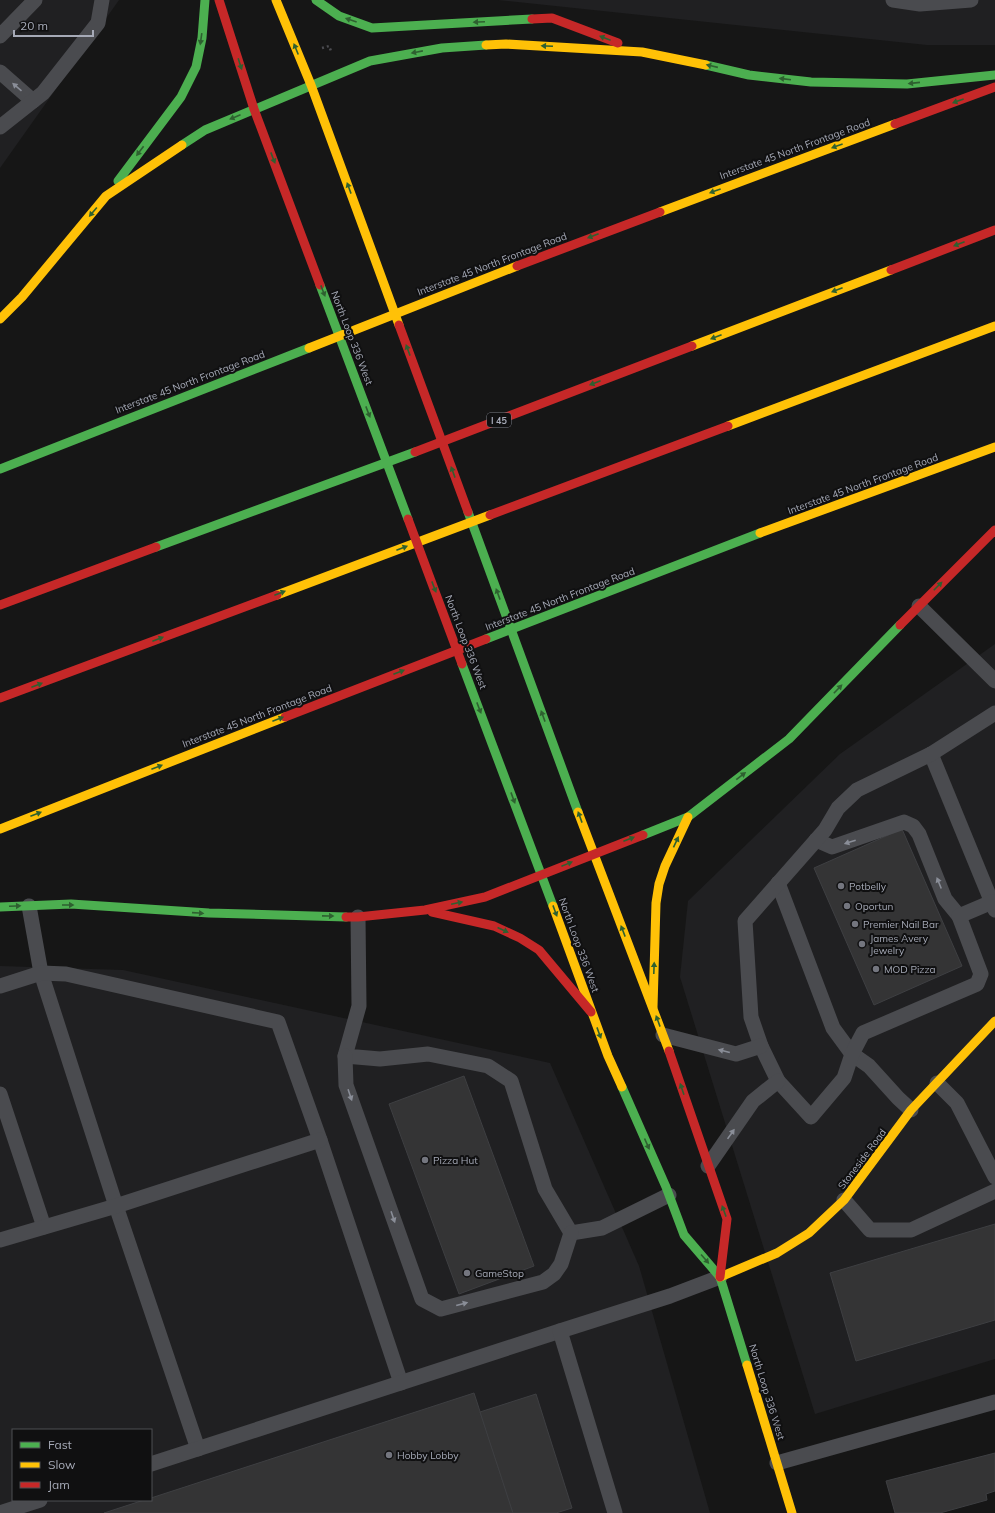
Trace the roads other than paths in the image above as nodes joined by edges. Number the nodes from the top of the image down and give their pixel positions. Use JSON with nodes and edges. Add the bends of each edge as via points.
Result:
{"nodes":[{"id":1,"x":35,"y":0,"type":"edge"},
{"id":2,"x":102,"y":0,"type":"edge"},
{"id":3,"x":204,"y":0,"type":"edge"},
{"id":4,"x":220,"y":0,"type":"edge"},
{"id":5,"x":276,"y":0,"type":"edge"},
{"id":6,"x":316,"y":0,"type":"edge"},
{"id":7,"x":893,"y":0,"type":"edge"},
{"id":8,"x":972,"y":0,"type":"edge"},
{"id":9,"x":0,"y":36,"type":"edge"},
{"id":10,"x":642,"y":52,"type":"junction"},
{"id":11,"x":0,"y":72,"type":"edge"},
{"id":12,"x":995,"y":75,"type":"edge"},
{"id":13,"x":311,"y":85,"type":"junction"},
{"id":14,"x":995,"y":87,"type":"edge"},
{"id":15,"x":33,"y":101,"type":"junction"},
{"id":16,"x":254,"y":109,"type":"junction"},
{"id":17,"x":0,"y":127,"type":"edge"},
{"id":18,"x":106,"y":196,"type":"junction"},
{"id":19,"x":995,"y":230,"type":"edge"},
{"id":20,"x":0,"y":319,"type":"edge"},
{"id":21,"x":995,"y":326,"type":"edge"},
{"id":22,"x":995,"y":447,"type":"edge"},
{"id":23,"x":0,"y":469,"type":"edge"},
{"id":24,"x":995,"y":530,"type":"edge"},
{"id":25,"x":0,"y":605,"type":"edge"},
{"id":26,"x":919,"y":606,"type":"junction"},
{"id":27,"x":995,"y":681,"type":"edge"},
{"id":28,"x":0,"y":698,"type":"edge"},
{"id":29,"x":995,"y":714,"type":"edge"},
{"id":30,"x":930,"y":754,"type":"junction"},
{"id":31,"x":688,"y":817,"type":"junction"},
{"id":32,"x":0,"y":829,"type":"edge"},
{"id":33,"x":816,"y":840,"type":"junction"},
{"id":34,"x":593,"y":853,"type":"junction"},
{"id":35,"x":541,"y":874,"type":"junction"},
{"id":36,"x":778,"y":883,"type":"junction"},
{"id":37,"x":29,"y":906,"type":"junction"},
{"id":38,"x":993,"y":906,"type":"edge"},
{"id":39,"x":0,"y":907,"type":"edge"},
{"id":40,"x":425,"y":910,"type":"junction"},
{"id":41,"x":959,"y":916,"type":"junction"},
{"id":42,"x":358,"y":917,"type":"junction"},
{"id":43,"x":41,"y":973,"type":"junction"},
{"id":44,"x":0,"y":986,"type":"edge"},
{"id":45,"x":653,"y":1007,"type":"junction"},
{"id":46,"x":593,"y":1014,"type":"junction"},
{"id":47,"x":995,"y":1021,"type":"edge"},
{"id":48,"x":663,"y":1035,"type":"junction"},
{"id":49,"x":761,"y":1046,"type":"junction"},
{"id":50,"x":852,"y":1054,"type":"junction"},
{"id":51,"x":345,"y":1056,"type":"junction"},
{"id":52,"x":778,"y":1081,"type":"junction"},
{"id":53,"x":937,"y":1082,"type":"junction"},
{"id":54,"x":0,"y":1094,"type":"edge"},
{"id":55,"x":912,"y":1110,"type":"junction"},
{"id":56,"x":320,"y":1140,"type":"junction"},
{"id":57,"x":708,"y":1166,"type":"junction"},
{"id":58,"x":995,"y":1177,"type":"edge"},
{"id":59,"x":995,"y":1191,"type":"edge"},
{"id":60,"x":669,"y":1195,"type":"junction"},
{"id":61,"x":844,"y":1200,"type":"junction"},
{"id":62,"x":116,"y":1206,"type":"junction"},
{"id":63,"x":44,"y":1227,"type":"junction"},
{"id":64,"x":570,"y":1232,"type":"junction"},
{"id":65,"x":0,"y":1240,"type":"edge"},
{"id":66,"x":720,"y":1277,"type":"junction"},
{"id":67,"x":560,"y":1332,"type":"junction"},
{"id":68,"x":401,"y":1383,"type":"junction"},
{"id":69,"x":995,"y":1402,"type":"edge"},
{"id":70,"x":198,"y":1449,"type":"junction"},
{"id":71,"x":777,"y":1463,"type":"junction"},
{"id":72,"x":152,"y":1464,"type":"edge"},
{"id":73,"x":37,"y":1501,"type":"edge"},
{"id":74,"x":0,"y":1513,"type":"edge"},
{"id":75,"x":616,"y":1513,"type":"edge"},
{"id":76,"x":792,"y":1513,"type":"edge"}],
"edges":[{"from":1,"to":9,"type":"lane"},
{"from":2,"to":15,"type":"lane","via":[[98,24],[44,93]]},
{"from":3,"to":18,"type":"main road","one_way":true,"via":[[202,38],[196,67],[181,97]]},
{"from":4,"to":16,"type":"main road","name":"North Loop 336 West","one_way":true},
{"from":13,"to":5,"type":"main road","name":"North Loop 336 West","one_way":true},
{"from":10,"to":6,"type":"main road","one_way":true,"via":[[552,18],[372,28],[339,16]]},
{"from":7,"to":8,"type":"lane","via":[[920,4]]},
{"from":12,"to":10,"type":"main road","one_way":true,"via":[[907,84],[811,82],[750,75],[672,56]]},
{"from":10,"to":13,"type":"main road","one_way":true,"via":[[506,44],[442,48],[370,61]]},
{"from":15,"to":11,"type":"lane","one_way":true},
{"from":13,"to":16,"type":"main road"},
{"from":34,"to":13,"type":"main road","name":"North Loop 336 West","one_way":true},
{"from":14,"to":23,"type":"main road","name":"Interstate 45 North Frontage Road","one_way":true,"via":[[589,238]]},
{"from":15,"to":17,"type":"lane"},
{"from":16,"to":18,"type":"main road","one_way":true,"via":[[205,130]]},
{"from":16,"to":35,"type":"main road","name":"North Loop 336 West","one_way":true},
{"from":18,"to":20,"type":"main road","one_way":true,"via":[[22,297]]},
{"from":19,"to":25,"type":"main road","number":"I 45","one_way":true,"via":[[450,439]]},
{"from":28,"to":21,"type":"main road","one_way":true},
{"from":32,"to":22,"type":"main road","name":"Interstate 45 North Frontage Road","one_way":true,"via":[[780,525]]},
{"from":26,"to":24,"type":"main road","one_way":true},
{"from":26,"to":27,"type":"lane"},
{"from":31,"to":26,"type":"main road","one_way":true,"via":[[789,739]]},
{"from":29,"to":30,"type":"lane"},
{"from":30,"to":33,"type":"lane","via":[[858,790],[838,808]]},
{"from":30,"to":38,"type":"lane"},
{"from":34,"to":31,"type":"main road","one_way":true},
{"from":45,"to":31,"type":"main road","one_way":true,"via":[[656,903],[659,884]]},
{"from":33,"to":36,"type":"lane"},
{"from":41,"to":33,"type":"lane","one_way":true,"via":[[945,899],[919,834],[913,826],[904,822],[832,847]]},
{"from":35,"to":34,"type":"main road","one_way":true},
{"from":45,"to":34,"type":"main road","name":"North Loop 336 West","one_way":true},
{"from":40,"to":35,"type":"main road","one_way":true,"via":[[485,897]]},
{"from":35,"to":46,"type":"main road","name":"North Loop 336 West","one_way":true},
{"from":36,"to":49,"type":"lane","via":[[745,921],[751,1017]]},
{"from":36,"to":50,"type":"lane","via":[[834,1028]]},
{"from":39,"to":37,"type":"main road","one_way":true},
{"from":37,"to":42,"type":"main road","one_way":true,"via":[[71,904],[209,913]]},
{"from":37,"to":43,"type":"lane"},
{"from":38,"to":41,"type":"lane"},
{"from":40,"to":42,"type":"main road"},
{"from":40,"to":46,"type":"main road","one_way":true,"via":[[494,926],[520,938],[539,950]]},
{"from":41,"to":50,"type":"lane","via":[[982,974],[977,984],[863,1033]]},
{"from":42,"to":51,"type":"lane","via":[[358,1006]]},
{"from":43,"to":44,"type":"lane"},
{"from":43,"to":56,"type":"lane","via":[[66,974],[278,1022]]},
{"from":43,"to":62,"type":"lane"},
{"from":48,"to":45,"type":"main road","name":"North Loop 336 West","one_way":true},
{"from":46,"to":60,"type":"main road","name":"North Loop 336 West","one_way":true,"via":[[608,1056]]},
{"from":47,"to":53,"type":"main road","name":"Stoneside Road"},
{"from":49,"to":48,"type":"lane","one_way":true,"via":[[736,1054]]},
{"from":57,"to":48,"type":"main road","name":"North Loop 336 West","one_way":true},
{"from":49,"to":52,"type":"lane"},
{"from":50,"to":52,"type":"lane","via":[[844,1078],[811,1117]]},
{"from":50,"to":55,"type":"lane","via":[[869,1066]]},
{"from":51,"to":64,"type":"lane","via":[[380,1059],[428,1054],[488,1066],[511,1082],[545,1189]]},
{"from":51,"to":64,"type":"lane","one_way":true,"via":[[346,1084],[422,1300],[441,1309],[542,1282],[554,1274],[561,1264]]},
{"from":57,"to":52,"type":"lane","one_way":true,"via":[[752,1101]]},
{"from":53,"to":55,"type":"main road","name":"Stoneside Road"},
{"from":53,"to":58,"type":"lane","via":[[957,1103]]},
{"from":54,"to":63,"type":"lane"},
{"from":55,"to":61,"type":"main road","name":"Stoneside Road"},
{"from":56,"to":62,"type":"lane"},
{"from":56,"to":68,"type":"lane"},
{"from":66,"to":57,"type":"main road","name":"North Loop 336 West","one_way":true,"via":[[727,1219]]},
{"from":59,"to":61,"type":"lane","via":[[911,1230],[870,1230]]},
{"from":60,"to":64,"type":"lane","via":[[602,1228]]},
{"from":60,"to":66,"type":"main road","name":"North Loop 336 West","one_way":true,"via":[[684,1235]]},
{"from":61,"to":66,"type":"main road","name":"Stoneside Road","via":[[809,1232],[777,1253]]},
{"from":62,"to":63,"type":"lane"},
{"from":62,"to":70,"type":"lane"},
{"from":63,"to":65,"type":"lane"},
{"from":66,"to":67,"type":"lane"},
{"from":66,"to":71,"type":"main road","name":"North Loop 336 West"},
{"from":67,"to":68,"type":"lane"},
{"from":67,"to":75,"type":"lane"},
{"from":68,"to":70,"type":"lane"},
{"from":69,"to":71,"type":"lane"},
{"from":70,"to":72,"type":"lane"},
{"from":71,"to":76,"type":"main road","name":"North Loop 336 West"},
{"from":73,"to":74,"type":"lane"}]}
